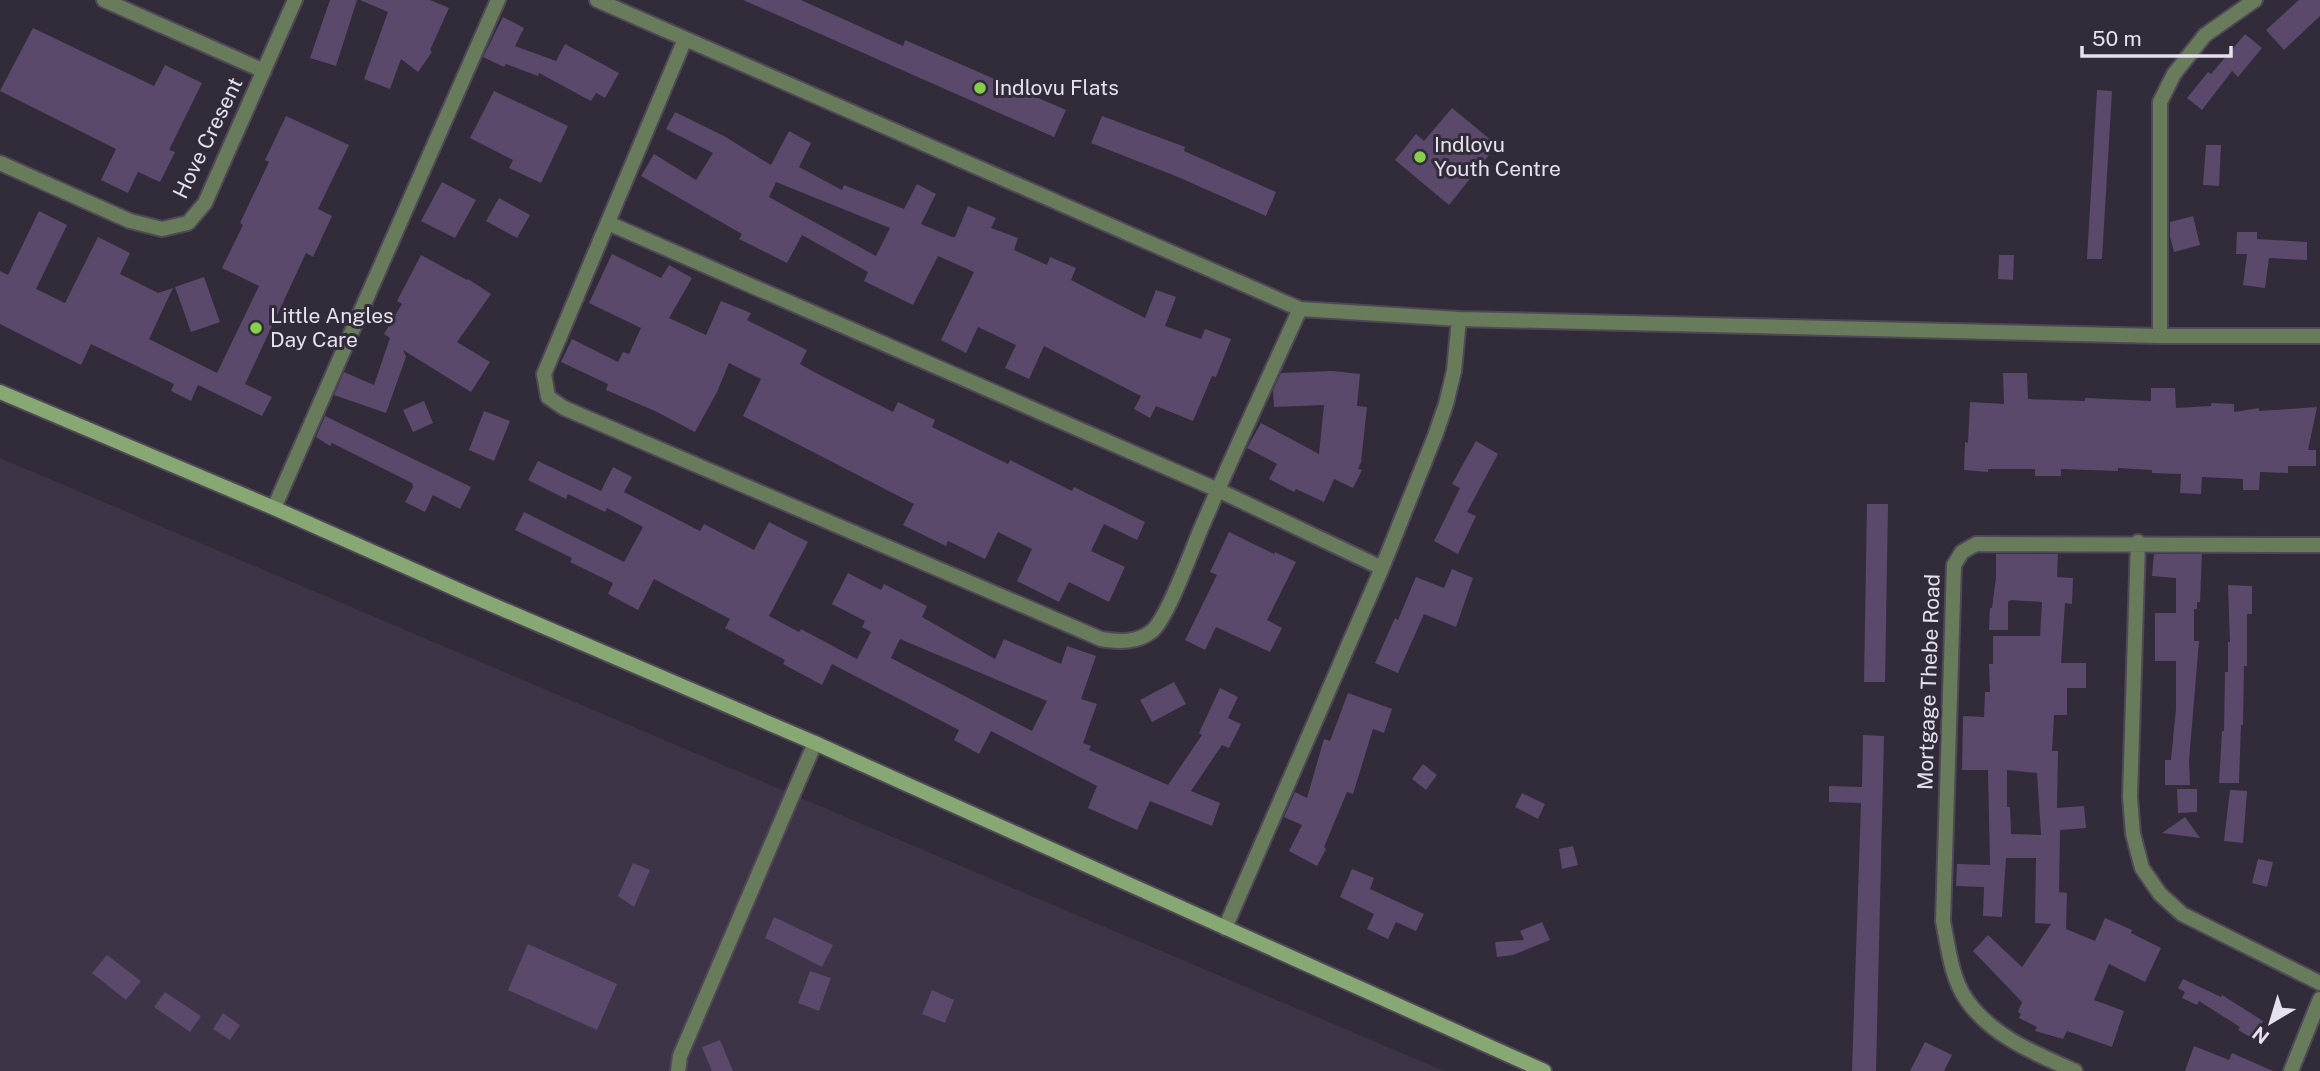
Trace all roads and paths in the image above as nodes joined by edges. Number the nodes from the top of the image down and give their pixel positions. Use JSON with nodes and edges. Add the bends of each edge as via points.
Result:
{"nodes":[{"id":1,"x":104,"y":0,"type":"edge"},
{"id":2,"x":295,"y":0,"type":"edge"},
{"id":3,"x":498,"y":0,"type":"edge"},
{"id":4,"x":597,"y":0,"type":"edge"},
{"id":5,"x":2255,"y":0,"type":"edge"},
{"id":6,"x":685,"y":39,"type":"junction"},
{"id":7,"x":264,"y":71,"type":"junction"},
{"id":8,"x":0,"y":163,"type":"edge"},
{"id":9,"x":608,"y":223,"type":"junction"},
{"id":10,"x":1300,"y":309,"type":"junction"},
{"id":11,"x":1459,"y":319,"type":"junction"},
{"id":12,"x":2160,"y":336,"type":"junction"},
{"id":13,"x":2320,"y":336,"type":"edge"},
{"id":14,"x":0,"y":392,"type":"edge"},
{"id":15,"x":1217,"y":490,"type":"junction"},
{"id":16,"x":274,"y":508,"type":"junction"},
{"id":17,"x":2138,"y":542,"type":"junction"},
{"id":18,"x":2320,"y":545,"type":"edge"},
{"id":19,"x":1382,"y":568,"type":"junction"},
{"id":20,"x":815,"y":743,"type":"junction"},
{"id":21,"x":1225,"y":928,"type":"junction"},
{"id":22,"x":2320,"y":983,"type":"edge"},
{"id":23,"x":2320,"y":999,"type":"edge"},
{"id":24,"x":678,"y":1071,"type":"edge"},
{"id":25,"x":1544,"y":1071,"type":"edge"},
{"id":26,"x":2075,"y":1071,"type":"edge"},
{"id":27,"x":2291,"y":1071,"type":"edge"}],
"edges":[{"from":1,"to":7,"type":"street"},
{"from":2,"to":7,"type":"street","name":"Hove Cresent"},
{"from":3,"to":16,"type":"street"},
{"from":4,"to":6,"type":"street"},
{"from":5,"to":12,"type":"street","via":[[2204,35],[2174,74],[2160,102]]},
{"from":6,"to":9,"type":"street"},
{"from":6,"to":10,"type":"street"},
{"from":7,"to":8,"type":"street","name":"Hove Cresent","via":[[205,203],[188,223],[162,229],[130,221]]},
{"from":9,"to":15,"type":"street"},
{"from":9,"to":15,"type":"street","via":[[544,374],[548,397],[577,414],[1101,639],[1122,642],[1140,639],[1154,629]]},
{"from":10,"to":11,"type":"street"},
{"from":10,"to":15,"type":"street"},
{"from":11,"to":12,"type":"street"},
{"from":11,"to":19,"type":"street","via":[[1446,404]]},
{"from":12,"to":13,"type":"street"},
{"from":14,"to":16,"type":"street"},
{"from":15,"to":19,"type":"street"},
{"from":16,"to":20,"type":"street"},
{"from":17,"to":18,"type":"street","name":"Mortgage Thebe Road"},
{"from":17,"to":22,"type":"street","via":[[2130,797],[2141,868],[2182,914]]},
{"from":17,"to":26,"type":"street","name":"Mortgage Thebe Road","via":[[1976,544],[1962,552],[1952,579],[1943,921],[1950,960],[1966,999],[1991,1025],[2023,1048]]},
{"from":19,"to":21,"type":"street"},
{"from":20,"to":21,"type":"street"},
{"from":20,"to":24,"type":"street","via":[[680,1056]]},
{"from":21,"to":25,"type":"street"},
{"from":23,"to":27,"type":"street"}]}
